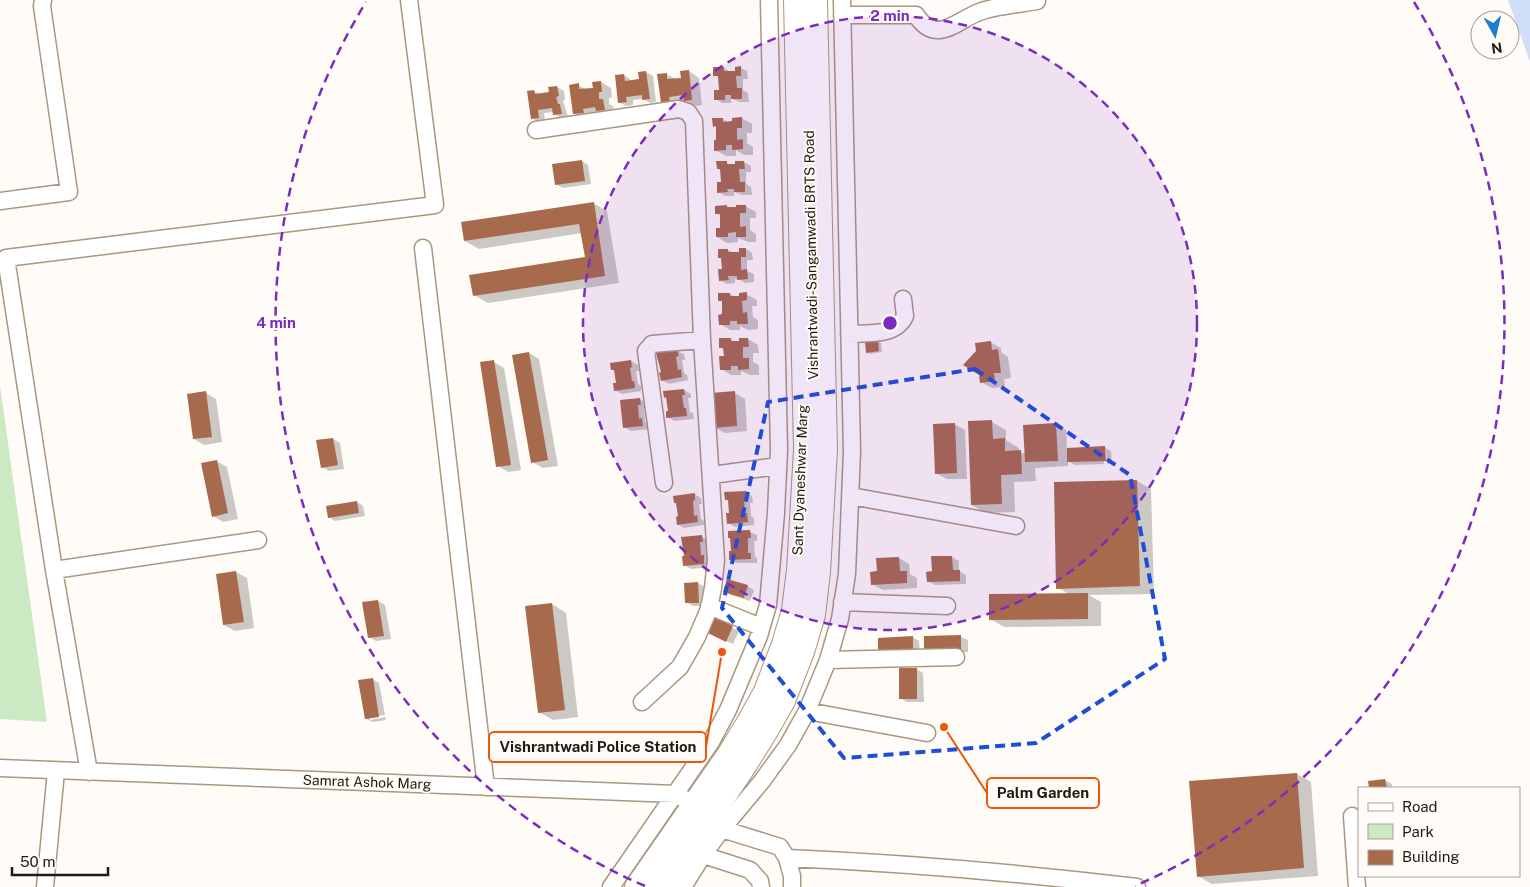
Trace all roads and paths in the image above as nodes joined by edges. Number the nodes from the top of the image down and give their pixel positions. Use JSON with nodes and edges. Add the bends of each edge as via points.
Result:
{"nodes":[{"id":1,"x":43,"y":0,"type":"edge"},
{"id":2,"x":409,"y":0,"type":"edge"},
{"id":3,"x":769,"y":0,"type":"edge"},
{"id":4,"x":794,"y":0,"type":"edge"},
{"id":5,"x":806,"y":0,"type":"edge"},
{"id":6,"x":817,"y":0,"type":"edge"},
{"id":7,"x":1036,"y":1,"type":"dead end"},
{"id":8,"x":842,"y":8,"type":"edge"},
{"id":9,"x":536,"y":130,"type":"dead end"},
{"id":10,"x":0,"y":201,"type":"edge"},
{"id":11,"x":424,"y":248,"type":"dead end"},
{"id":12,"x":903,"y":299,"type":"dead end"},
{"id":13,"x":849,"y":334,"type":"junction"},
{"id":14,"x":702,"y":340,"type":"junction"},
{"id":15,"x":778,"y":466,"type":"junction"},
{"id":16,"x":712,"y":475,"type":"junction"},
{"id":17,"x":664,"y":483,"type":"dead end"},
{"id":18,"x":851,"y":496,"type":"junction"},
{"id":19,"x":1016,"y":526,"type":"dead end"},
{"id":20,"x":258,"y":540,"type":"dead end"},
{"id":21,"x":54,"y":570,"type":"junction"},
{"id":22,"x":842,"y":602,"type":"junction"},
{"id":23,"x":709,"y":606,"type":"junction"},
{"id":24,"x":947,"y":606,"type":"dead end"},
{"id":25,"x":761,"y":627,"type":"junction"},
{"id":26,"x":956,"y":657,"type":"dead end"},
{"id":27,"x":828,"y":660,"type":"junction"},
{"id":28,"x":642,"y":702,"type":"dead end"},
{"id":29,"x":807,"y":711,"type":"junction"},
{"id":30,"x":927,"y":733,"type":"dead end"},
{"id":31,"x":0,"y":768,"type":"edge"},
{"id":32,"x":56,"y":770,"type":"junction"},
{"id":33,"x":89,"y":772,"type":"junction"},
{"id":34,"x":486,"y":787,"type":"junction"},
{"id":35,"x":701,"y":811,"type":"junction"},
{"id":36,"x":1352,"y":816,"type":"dead end"},
{"id":37,"x":703,"y":855,"type":"junction"},
{"id":38,"x":787,"y":858,"type":"junction"},
{"id":39,"x":45,"y":887,"type":"edge"},
{"id":40,"x":611,"y":887,"type":"edge"},
{"id":41,"x":635,"y":887,"type":"edge"},
{"id":42,"x":649,"y":887,"type":"edge"},
{"id":43,"x":665,"y":887,"type":"edge"},
{"id":44,"x":683,"y":887,"type":"edge"},
{"id":45,"x":760,"y":887,"type":"edge"},
{"id":46,"x":792,"y":887,"type":"edge"},
{"id":47,"x":1137,"y":887,"type":"edge"},
{"id":48,"x":1356,"y":887,"type":"edge"}],
"edges":[{"from":1,"to":10,"type":"street","via":[[69,192]]},
{"from":2,"to":21,"type":"street","via":[[435,205],[6,258]]},
{"from":3,"to":15,"type":"street"},
{"from":4,"to":35,"type":"main road","name":"Sant Dyaneshwar Marg","via":[[804,450],[797,570],[792,610],[764,691]]},
{"from":5,"to":35,"type":"street","name":"Vishrantwadi-Sangamwadi BRTS Road","via":[[815,450],[804,612],[774,696],[737,759]]},
{"from":6,"to":35,"type":"main road","name":"Sant Dyaneshwar Marg","via":[[827,450],[815,614],[785,700],[752,757]]},
{"from":7,"to":8,"type":"street","via":[[980,12],[951,28],[932,30],[925,27],[916,15]]},
{"from":8,"to":13,"type":"street"},
{"from":9,"to":14,"type":"street","via":[[679,108],[688,112],[694,121]]},
{"from":11,"to":34,"type":"street"},
{"from":12,"to":13,"type":"street","via":[[905,316],[898,326],[888,332]]},
{"from":13,"to":18,"type":"street"},
{"from":14,"to":16,"type":"street"},
{"from":14,"to":17,"type":"street","via":[[652,344],[646,351]]},
{"from":15,"to":16,"type":"street"},
{"from":15,"to":25,"type":"street","via":[[768,606]]},
{"from":16,"to":23,"type":"street","via":[[716,560]]},
{"from":18,"to":19,"type":"street"},
{"from":18,"to":22,"type":"street","via":[[847,574]]},
{"from":20,"to":21,"type":"street"},
{"from":21,"to":33,"type":"street"},
{"from":22,"to":24,"type":"street"},
{"from":22,"to":27,"type":"street"},
{"from":23,"to":25,"type":"street"},
{"from":23,"to":28,"type":"street","via":[[697,637],[680,666]]},
{"from":25,"to":35,"type":"street","via":[[728,710],[711,742]]},
{"from":26,"to":27,"type":"street"},
{"from":27,"to":29,"type":"street"},
{"from":29,"to":30,"type":"street"},
{"from":29,"to":35,"type":"street","via":[[762,781]]},
{"from":31,"to":32,"type":"street","name":"Samrat Ashok Marg"},
{"from":32,"to":33,"type":"street","name":"Samrat Ashok Marg"},
{"from":32,"to":39,"type":"street"},
{"from":33,"to":34,"type":"street","name":"Samrat Ashok Marg"},
{"from":34,"to":35,"type":"street","name":"Samrat Ashok Marg"},
{"from":35,"to":37,"type":"street"},
{"from":35,"to":38,"type":"street","name":"Samrat Ashok Marg","via":[[780,847]]},
{"from":35,"to":40,"type":"street"},
{"from":35,"to":41,"type":"main road","name":"Sant Dyaneshwar Marg"},
{"from":35,"to":42,"type":"street","name":"Vishrantwadi-Sangamwadi BRTS Road"},
{"from":35,"to":43,"type":"main road","name":"Sant Dyaneshwar Marg"},
{"from":36,"to":48,"type":"street"},
{"from":37,"to":44,"type":"street"},
{"from":37,"to":45,"type":"street","via":[[750,870],[760,882]]},
{"from":38,"to":46,"type":"street"},
{"from":38,"to":47,"type":"street","via":[[854,861]]}]}
